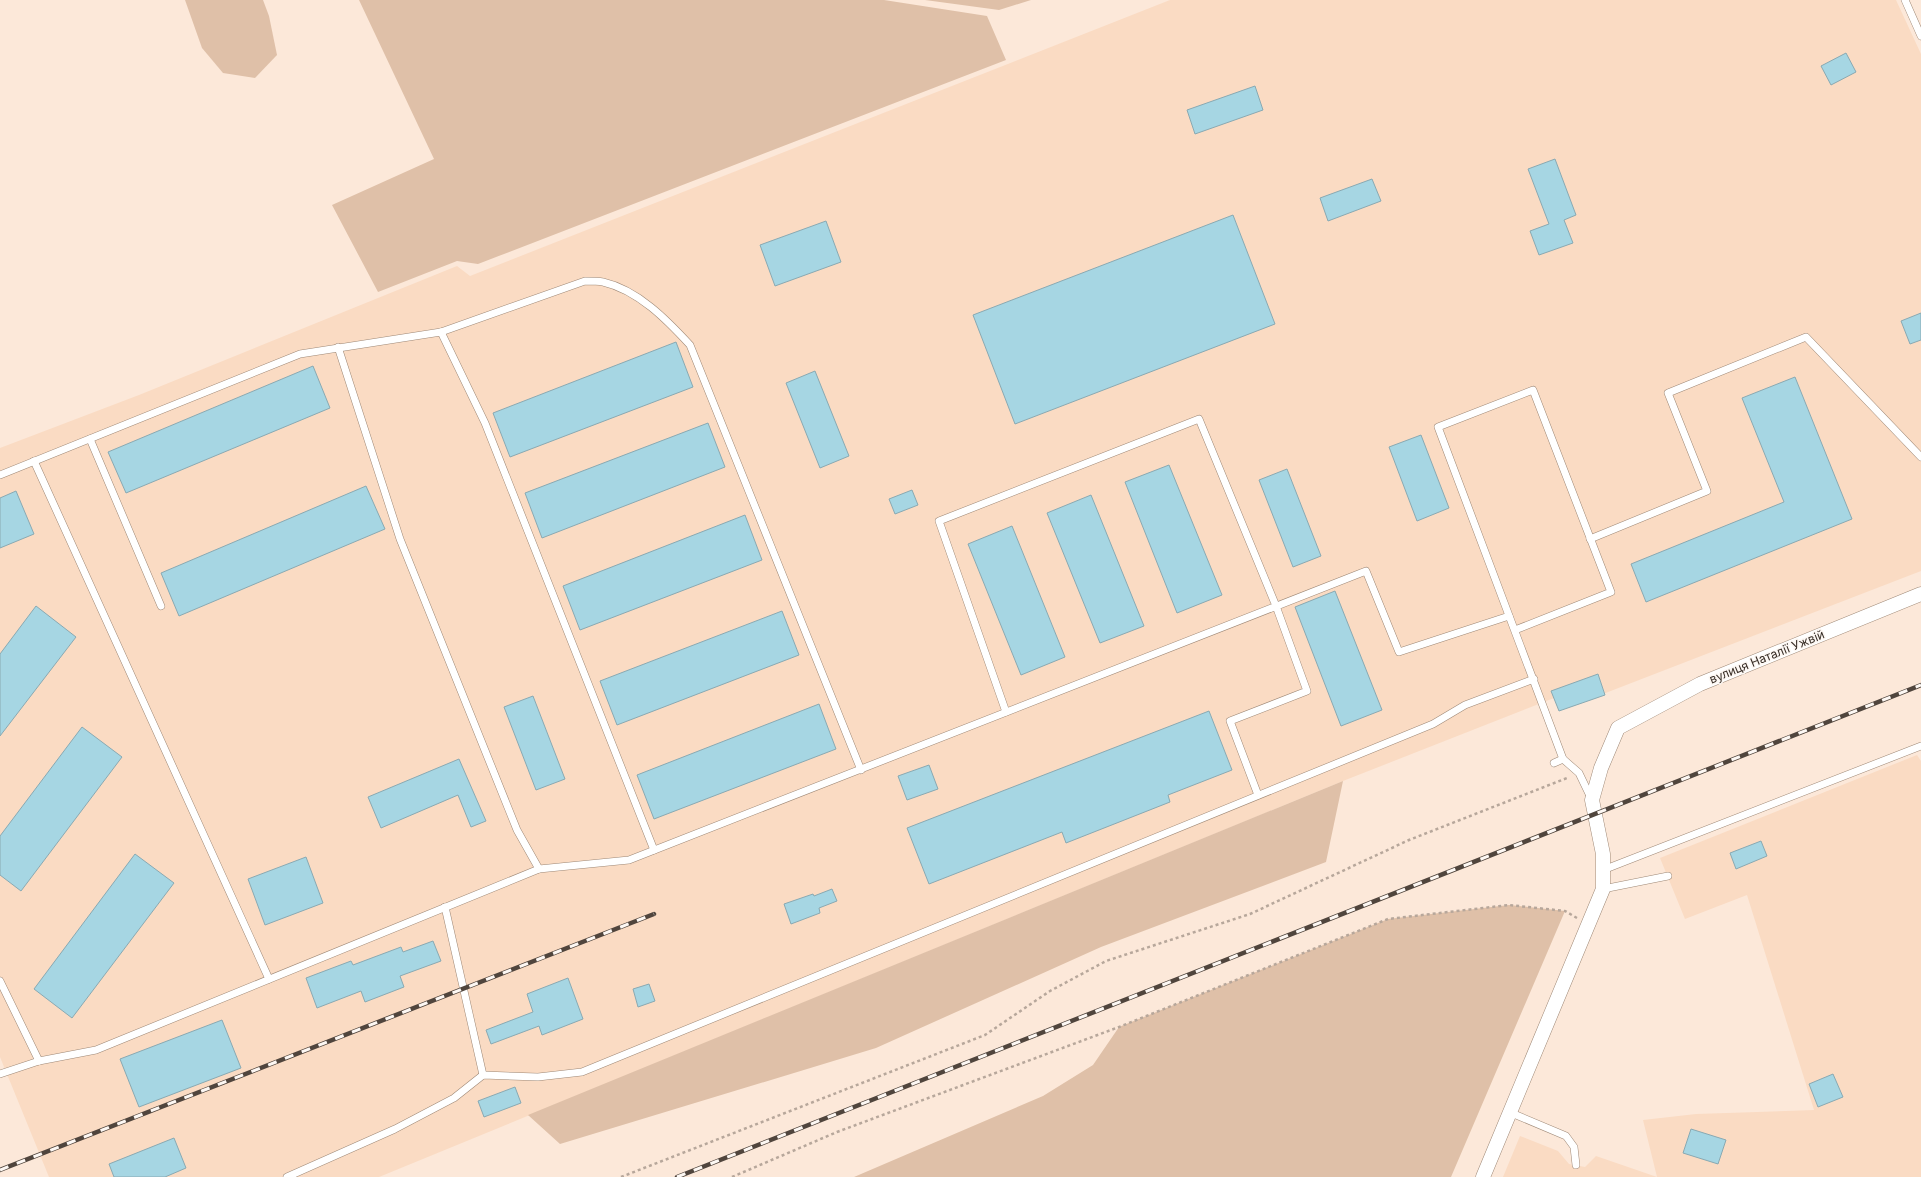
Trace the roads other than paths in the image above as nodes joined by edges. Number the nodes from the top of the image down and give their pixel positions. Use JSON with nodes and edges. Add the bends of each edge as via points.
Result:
{"nodes":[{"id":1,"x":1905,"y":0,"type":"edge"},
{"id":2,"x":1921,"y":36,"type":"edge"},
{"id":3,"x":441,"y":332,"type":"junction"},
{"id":4,"x":338,"y":347,"type":"junction"},
{"id":5,"x":90,"y":439,"type":"junction"},
{"id":6,"x":1921,"y":458,"type":"edge"},
{"id":7,"x":34,"y":462,"type":"junction"},
{"id":8,"x":0,"y":475,"type":"edge"},
{"id":9,"x":1590,"y":539,"type":"junction"},
{"id":10,"x":1921,"y":594,"type":"edge"},
{"id":11,"x":161,"y":606,"type":"dead end"},
{"id":12,"x":1276,"y":606,"type":"junction"},
{"id":13,"x":1509,"y":616,"type":"junction"},
{"id":14,"x":1515,"y":630,"type":"junction"},
{"id":15,"x":1534,"y":679,"type":"junction"},
{"id":16,"x":1006,"y":712,"type":"junction"},
{"id":17,"x":1921,"y":746,"type":"edge"},
{"id":18,"x":1563,"y":759,"type":"junction"},
{"id":19,"x":1554,"y":763,"type":"dead end"},
{"id":20,"x":860,"y":770,"type":"junction"},
{"id":21,"x":1258,"y":796,"type":"junction"},
{"id":22,"x":1592,"y":800,"type":"junction"},
{"id":23,"x":654,"y":850,"type":"junction"},
{"id":24,"x":539,"y":869,"type":"junction"},
{"id":25,"x":1603,"y":870,"type":"junction"},
{"id":26,"x":1668,"y":876,"type":"dead end"},
{"id":27,"x":1603,"y":889,"type":"junction"},
{"id":28,"x":445,"y":907,"type":"junction"},
{"id":29,"x":269,"y":979,"type":"junction"},
{"id":30,"x":0,"y":981,"type":"edge"},
{"id":31,"x":39,"y":1061,"type":"junction"},
{"id":32,"x":0,"y":1074,"type":"edge"},
{"id":33,"x":483,"y":1075,"type":"junction"},
{"id":34,"x":1509,"y":1112,"type":"junction"},
{"id":35,"x":1576,"y":1165,"type":"dead end"},
{"id":36,"x":286,"y":1177,"type":"edge"},
{"id":37,"x":1483,"y":1177,"type":"edge"}],
"edges":[{"from":1,"to":2,"type":"lane"},
{"from":3,"to":4,"type":"lane"},
{"from":3,"to":20,"type":"lane","via":[[585,281],[604,282],[628,292],[663,317],[690,345]]},
{"from":3,"to":23,"type":"lane","via":[[485,423]]},
{"from":4,"to":5,"type":"lane","via":[[300,354]]},
{"from":4,"to":24,"type":"lane","via":[[400,539],[517,830]]},
{"from":5,"to":7,"type":"lane"},
{"from":5,"to":11,"type":"lane"},
{"from":6,"to":9,"type":"lane","via":[[1806,336],[1668,393],[1707,491]]},
{"from":7,"to":8,"type":"lane"},
{"from":7,"to":29,"type":"lane"},
{"from":9,"to":13,"type":"lane","via":[[1533,390],[1438,427]]},
{"from":9,"to":14,"type":"lane","via":[[1611,592]]},
{"from":10,"to":22,"type":"street","name":"вулиця Наталії Ужвій","via":[[1700,684],[1618,728],[1601,768]]},
{"from":12,"to":13,"type":"lane","via":[[1366,571],[1399,652]]},
{"from":12,"to":16,"type":"lane"},
{"from":12,"to":16,"type":"lane","via":[[1199,419],[961,512],[939,521]]},
{"from":12,"to":21,"type":"lane","via":[[1307,691],[1230,721]]},
{"from":13,"to":14,"type":"lane"},
{"from":14,"to":15,"type":"lane"},
{"from":15,"to":18,"type":"lane"},
{"from":15,"to":21,"type":"lane","via":[[1465,705],[1433,724]]},
{"from":16,"to":20,"type":"lane"},
{"from":17,"to":25,"type":"lane"},
{"from":18,"to":19,"type":"lane"},
{"from":18,"to":22,"type":"lane","via":[[1579,773]]},
{"from":20,"to":23,"type":"lane"},
{"from":21,"to":33,"type":"lane","via":[[582,1072],[538,1077]]},
{"from":22,"to":25,"type":"street"},
{"from":23,"to":24,"type":"lane","via":[[629,860]]},
{"from":24,"to":28,"type":"lane"},
{"from":25,"to":27,"type":"street"},
{"from":26,"to":27,"type":"lane"},
{"from":27,"to":34,"type":"street"},
{"from":28,"to":29,"type":"lane"},
{"from":28,"to":33,"type":"lane"},
{"from":29,"to":31,"type":"lane","via":[[96,1050]]},
{"from":30,"to":31,"type":"lane"},
{"from":31,"to":32,"type":"lane"},
{"from":33,"to":36,"type":"lane","via":[[454,1098],[395,1129]]},
{"from":34,"to":35,"type":"lane","via":[[1566,1136],[1574,1146]]},
{"from":34,"to":37,"type":"street"}]}
